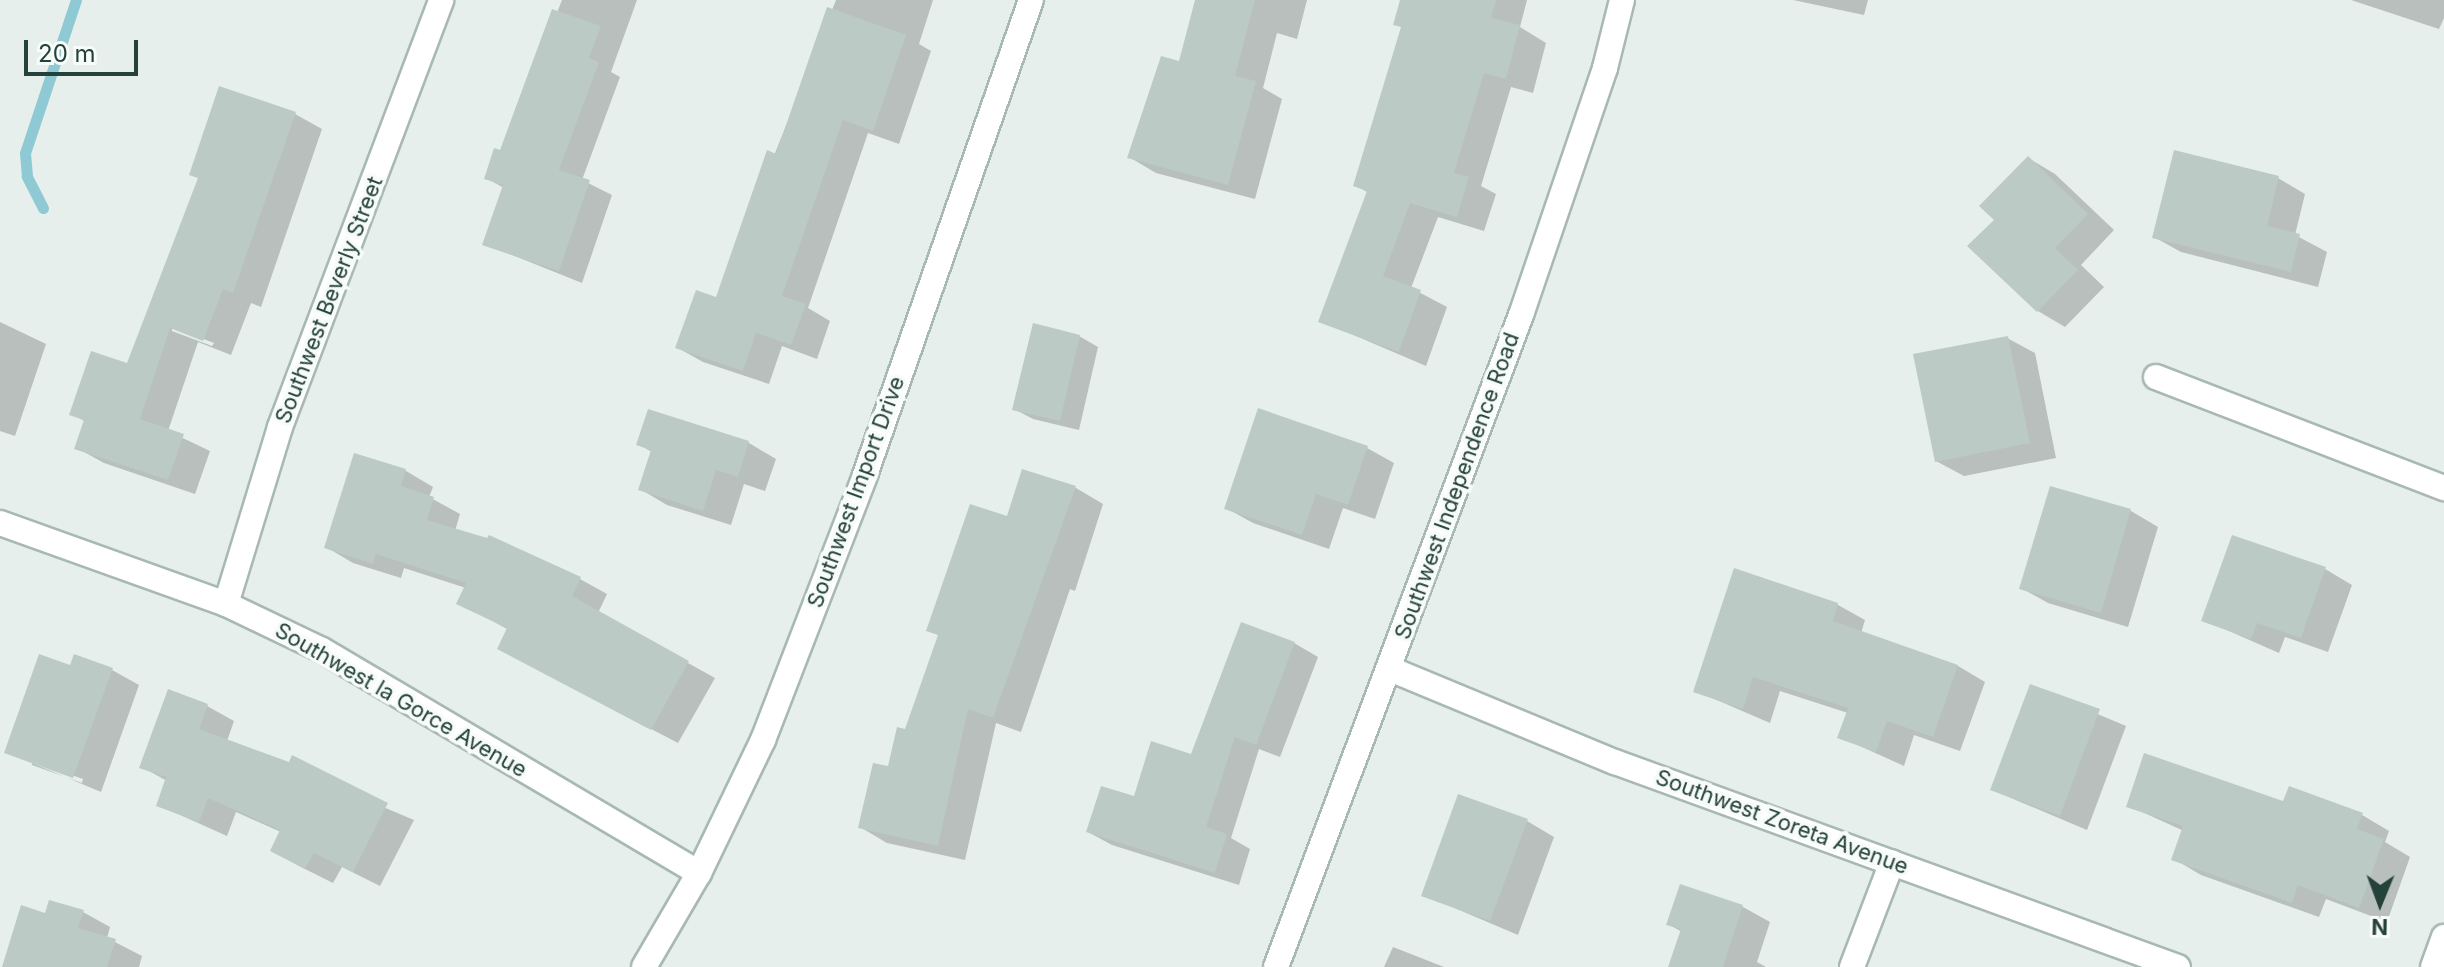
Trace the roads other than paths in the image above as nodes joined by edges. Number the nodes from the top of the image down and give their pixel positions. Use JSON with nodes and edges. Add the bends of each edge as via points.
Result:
{"nodes":[{"id":1,"x":441,"y":0,"type":"edge"},
{"id":2,"x":1031,"y":0,"type":"edge"},
{"id":3,"x":1622,"y":0,"type":"edge"},
{"id":4,"x":2156,"y":377,"type":"dead end"},
{"id":5,"x":2444,"y":488,"type":"edge"},
{"id":6,"x":0,"y":523,"type":"edge"},
{"id":7,"x":226,"y":604,"type":"junction"},
{"id":8,"x":1390,"y":669,"type":"junction"},
{"id":9,"x":1892,"y":862,"type":"junction"},
{"id":10,"x":699,"y":873,"type":"junction"},
{"id":11,"x":2444,"y":937,"type":"edge"},
{"id":12,"x":644,"y":967,"type":"edge"},
{"id":13,"x":1276,"y":967,"type":"edge"},
{"id":14,"x":1852,"y":967,"type":"edge"},
{"id":15,"x":2178,"y":967,"type":"edge"},
{"id":16,"x":2433,"y":967,"type":"edge"}],
"edges":[{"from":1,"to":7,"type":"street","name":"Southwest Beverly Street","via":[[278,434]]},
{"from":2,"to":10,"type":"street","name":"Southwest Import Drive","via":[[865,475],[763,740]]},
{"from":3,"to":8,"type":"street","name":"Southwest Independence Road","via":[[1605,68],[1521,315]]},
{"from":4,"to":5,"type":"street"},
{"from":6,"to":7,"type":"street","name":"Southwest la Gorce Avenue"},
{"from":7,"to":10,"type":"street","name":"Southwest la Gorce Avenue","via":[[323,651]]},
{"from":8,"to":9,"type":"street","name":"Southwest Zoreta Avenue","via":[[1615,762]]},
{"from":8,"to":13,"type":"street","name":"Southwest Independence Road"},
{"from":9,"to":14,"type":"street"},
{"from":9,"to":15,"type":"street","name":"Southwest Zoreta Avenue"},
{"from":10,"to":12,"type":"street","name":"Southwest Import Drive"},
{"from":11,"to":16,"type":"street"}]}
